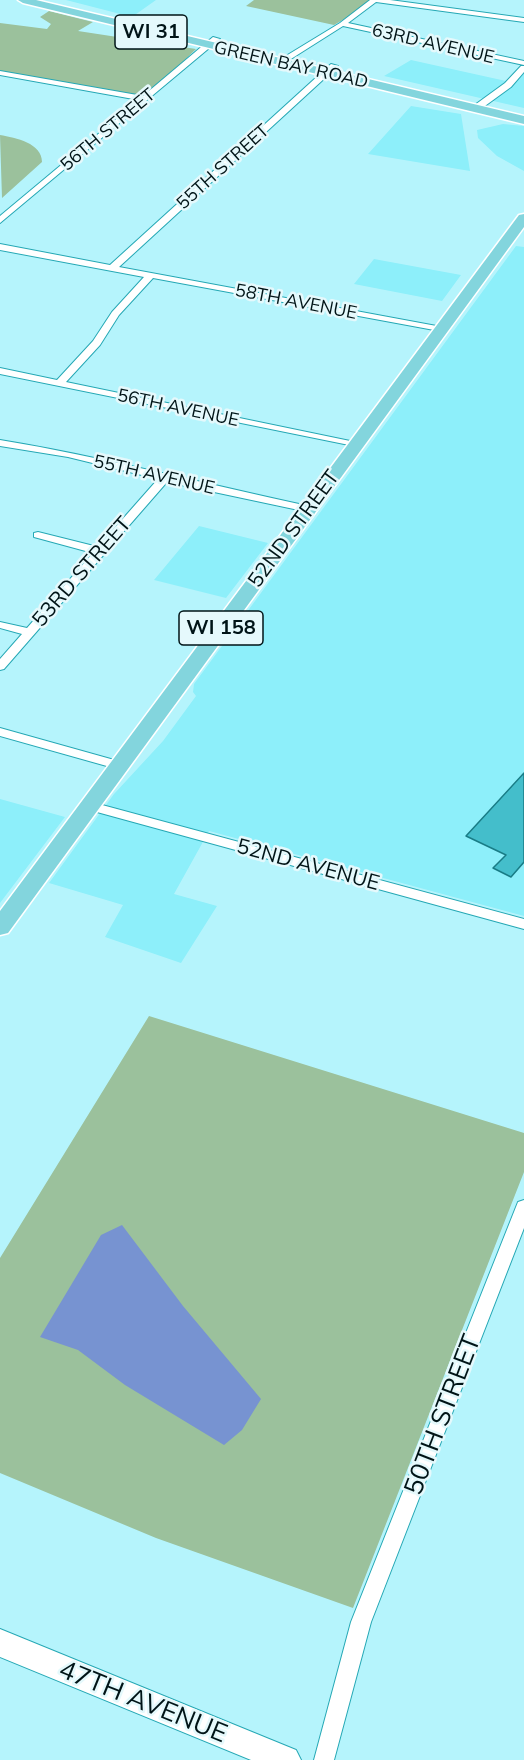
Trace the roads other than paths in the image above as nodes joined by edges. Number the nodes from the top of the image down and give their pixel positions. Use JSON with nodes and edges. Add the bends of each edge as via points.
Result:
{"nodes":[{"id":1,"x":23,"y":0,"type":"edge"},
{"id":2,"x":52,"y":0,"type":"edge"},
{"id":3,"x":374,"y":0,"type":"edge"},
{"id":4,"x":524,"y":21,"type":"edge"},
{"id":5,"x":342,"y":24,"type":"junction"},
{"id":6,"x":213,"y":42,"type":"junction"},
{"id":7,"x":285,"y":59,"type":"junction"},
{"id":8,"x":524,"y":63,"type":"edge"},
{"id":9,"x":524,"y":68,"type":"edge"},
{"id":10,"x":329,"y":70,"type":"junction"},
{"id":11,"x":0,"y":73,"type":"edge"},
{"id":12,"x":145,"y":99,"type":"junction"},
{"id":13,"x":480,"y":106,"type":"junction"},
{"id":14,"x":524,"y":112,"type":"edge"},
{"id":15,"x":524,"y":119,"type":"edge"},
{"id":16,"x":524,"y":218,"type":"edge"},
{"id":17,"x":0,"y":220,"type":"edge"},
{"id":18,"x":0,"y":247,"type":"edge"},
{"id":19,"x":112,"y":268,"type":"junction"},
{"id":20,"x":151,"y":275,"type":"junction"},
{"id":21,"x":442,"y":330,"type":"junction"},
{"id":22,"x":0,"y":371,"type":"edge"},
{"id":23,"x":59,"y":383,"type":"junction"},
{"id":24,"x":0,"y":443,"type":"edge"},
{"id":25,"x":355,"y":445,"type":"junction"},
{"id":26,"x":165,"y":478,"type":"junction"},
{"id":27,"x":308,"y":509,"type":"junction"},
{"id":28,"x":38,"y":535,"type":"dead end"},
{"id":29,"x":100,"y":551,"type":"junction"},
{"id":30,"x":0,"y":625,"type":"edge"},
{"id":31,"x":30,"y":632,"type":"junction"},
{"id":32,"x":0,"y":666,"type":"edge"},
{"id":33,"x":0,"y":732,"type":"edge"},
{"id":34,"x":121,"y":766,"type":"junction"},
{"id":35,"x":91,"y":806,"type":"junction"},
{"id":36,"x":524,"y":924,"type":"edge"},
{"id":37,"x":0,"y":927,"type":"edge"},
{"id":38,"x":524,"y":1207,"type":"edge"},
{"id":39,"x":0,"y":1644,"type":"edge"},
{"id":40,"x":286,"y":1760,"type":"edge"},
{"id":41,"x":324,"y":1760,"type":"edge"}],
"edges":[{"from":1,"to":6,"type":"main road","name":"GREEN BAY ROAD","number":"WI 31"},
{"from":2,"to":6,"type":"main road","name":"GREEN BAY ROAD","number":"WI 31"},
{"from":3,"to":4,"type":"street"},
{"from":3,"to":5,"type":"street"},
{"from":5,"to":7,"type":"street"},
{"from":5,"to":8,"type":"street","name":"63RD AVENUE"},
{"from":6,"to":7,"type":"main road","name":"GREEN BAY ROAD","number":"WI 31"},
{"from":6,"to":12,"type":"street","name":"56TH STREET"},
{"from":7,"to":10,"type":"main road","name":"GREEN BAY ROAD","number":"WI 31"},
{"from":9,"to":13,"type":"street"},
{"from":10,"to":13,"type":"main road","name":"GREEN BAY ROAD","number":"WI 31"},
{"from":10,"to":19,"type":"street","name":"55TH STREET"},
{"from":11,"to":12,"type":"street"},
{"from":12,"to":17,"type":"street","name":"56TH STREET"},
{"from":13,"to":14,"type":"main road","name":"GREEN BAY ROAD","number":"WI 31"},
{"from":13,"to":15,"type":"main road","name":"GREEN BAY ROAD","number":"WI 31"},
{"from":16,"to":21,"type":"main road","name":"52ND STREET","number":"WI 158"},
{"from":18,"to":19,"type":"street","name":"58TH AVENUE"},
{"from":19,"to":20,"type":"street","name":"58TH AVENUE"},
{"from":20,"to":21,"type":"street","name":"58TH AVENUE"},
{"from":20,"to":23,"type":"street"},
{"from":21,"to":25,"type":"main road","name":"52ND STREET","number":"WI 158"},
{"from":22,"to":23,"type":"street","name":"56TH AVENUE"},
{"from":23,"to":25,"type":"street","name":"56TH AVENUE"},
{"from":24,"to":26,"type":"street","name":"55TH AVENUE","via":[[68,454]]},
{"from":25,"to":27,"type":"main road","name":"52ND STREET","number":"WI 158"},
{"from":26,"to":27,"type":"street","name":"55TH AVENUE"},
{"from":26,"to":29,"type":"street","name":"53RD STREET"},
{"from":27,"to":34,"type":"main road","name":"52ND STREET","number":"WI 158"},
{"from":28,"to":29,"type":"street"},
{"from":29,"to":31,"type":"street","name":"53RD STREET"},
{"from":30,"to":31,"type":"street"},
{"from":31,"to":32,"type":"street","name":"53RD STREET"},
{"from":33,"to":34,"type":"street"},
{"from":34,"to":35,"type":"main road","name":"52ND STREET","number":"WI 158"},
{"from":35,"to":36,"type":"street","name":"52ND AVENUE"},
{"from":35,"to":37,"type":"main road","name":"52ND STREET","number":"WI 158"},
{"from":38,"to":41,"type":"street","name":"50TH STREET","via":[[361,1622]]},
{"from":39,"to":40,"type":"street","name":"47TH AVENUE"}]}
